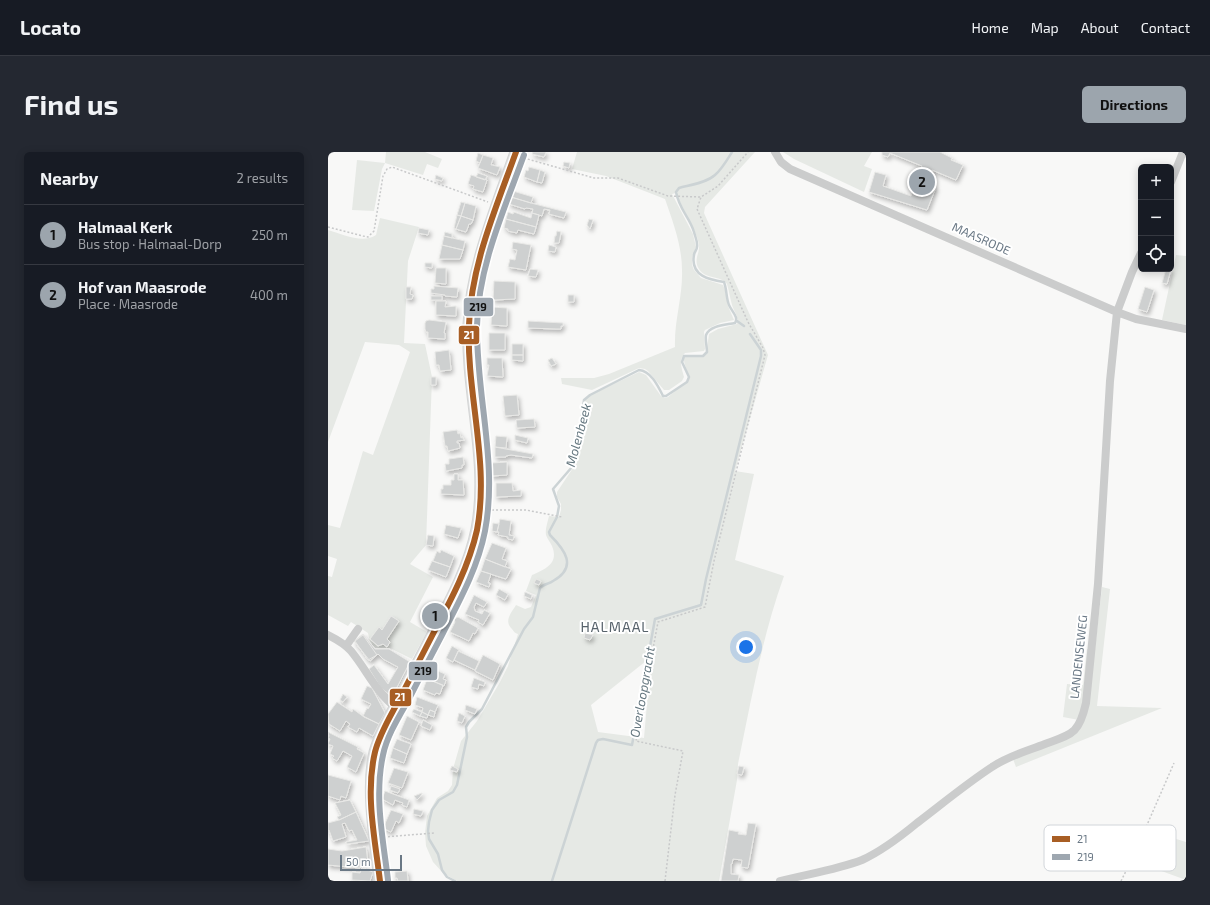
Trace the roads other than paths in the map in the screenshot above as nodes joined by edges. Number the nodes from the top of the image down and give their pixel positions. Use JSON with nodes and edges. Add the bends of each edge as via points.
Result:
{"nodes":[{"id":1,"x":776,"y":152,"type":"edge"},
{"id":2,"x":1183,"y":152,"type":"edge"},
{"id":3,"x":515,"y":154,"type":"edge"},
{"id":4,"x":1174,"y":174,"type":"edge"},
{"id":5,"x":1138,"y":261,"type":"edge"},
{"id":6,"x":1118,"y":312,"type":"junction"},
{"id":7,"x":1186,"y":329,"type":"edge"},
{"id":8,"x":358,"y":629,"type":"dead end"},
{"id":9,"x":328,"y":635,"type":"edge"},
{"id":10,"x":346,"y":646,"type":"junction"},
{"id":11,"x":395,"y":707,"type":"junction"},
{"id":12,"x":380,"y":881,"type":"edge"},
{"id":13,"x":780,"y":881,"type":"edge"}],
"edges":[{"from":1,"to":6,"type":"street","name":"MAASRODE","via":[[790,169]]},
{"from":2,"to":4,"type":"street"},
{"from":3,"to":11,"type":"street","via":[[482,254],[471,300],[470,357],[480,471],[479,510],[473,546],[457,588]]},
{"from":5,"to":6,"type":"street","name":"LANDENSEWEG"},
{"from":6,"to":7,"type":"street","name":"MAASRODE","via":[[1136,319]]},
{"from":6,"to":13,"type":"street","name":"LANDENSEWEG","via":[[1110,381],[1098,584],[1083,719],[1070,735],[1007,759],[975,778],[900,837],[878,851],[848,864]]},
{"from":8,"to":10,"type":"street"},
{"from":9,"to":10,"type":"street"},
{"from":10,"to":11,"type":"street","via":[[387,701]]},
{"from":11,"to":12,"type":"street","via":[[378,741],[373,763],[371,788]]}]}
